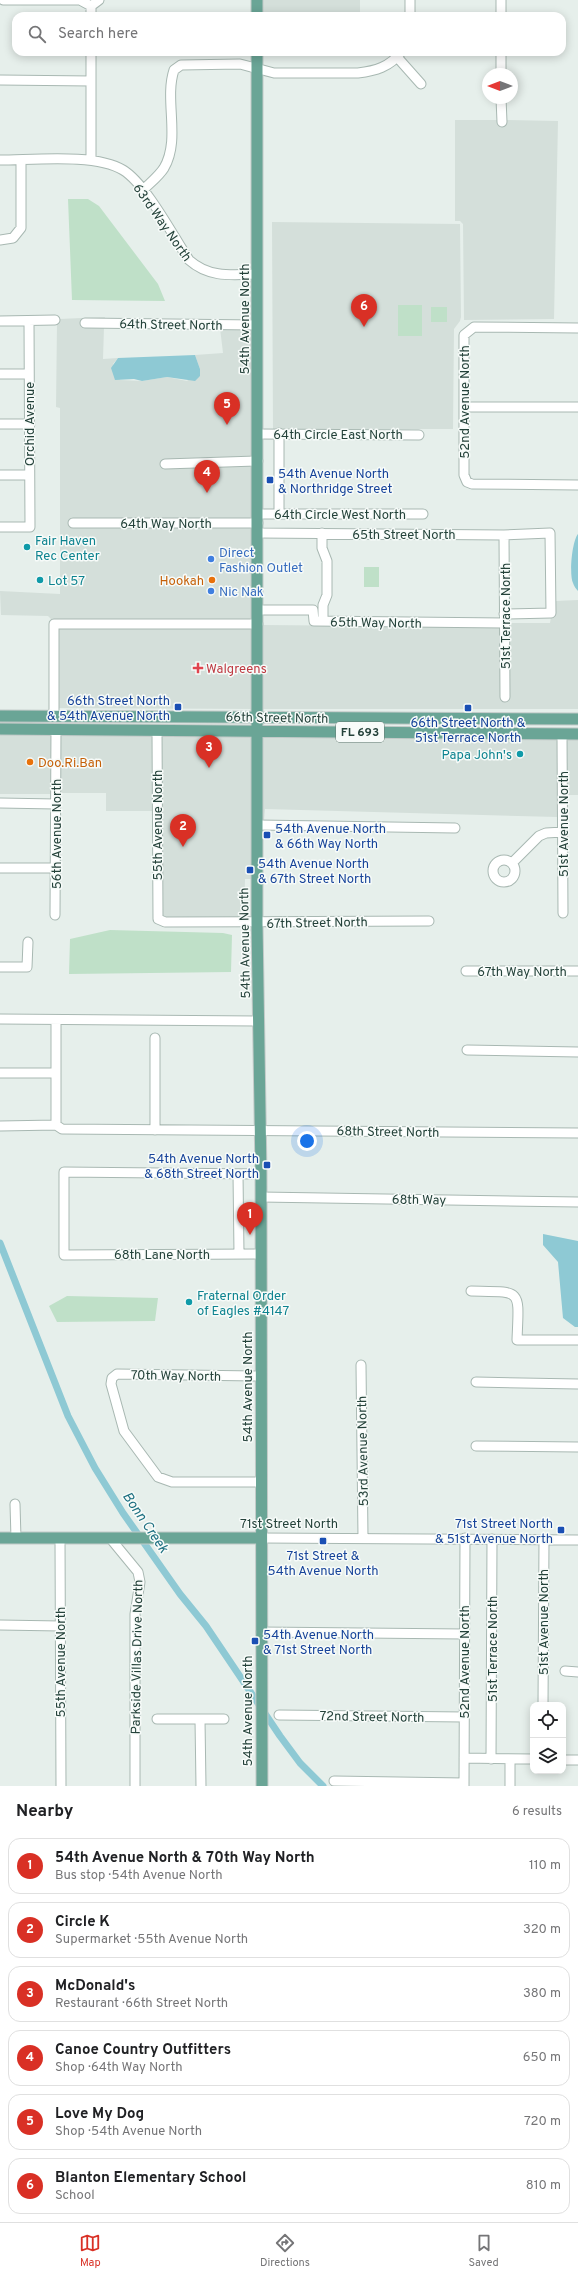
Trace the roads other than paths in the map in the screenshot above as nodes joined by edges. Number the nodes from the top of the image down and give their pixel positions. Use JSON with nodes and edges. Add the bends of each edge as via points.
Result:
{"nodes":[{"id":1,"x":3,"y":0,"type":"edge"},
{"id":2,"x":99,"y":0,"type":"edge"},
{"id":3,"x":257,"y":0,"type":"edge"},
{"id":4,"x":410,"y":0,"type":"edge"},
{"id":5,"x":501,"y":0,"type":"edge"},
{"id":6,"x":91,"y":6,"type":"junction"},
{"id":7,"x":91,"y":12,"type":"edge"},
{"id":8,"x":257,"y":12,"type":"edge"},
{"id":9,"x":410,"y":12,"type":"edge"},
{"id":10,"x":501,"y":12,"type":"edge"},
{"id":11,"x":91,"y":56,"type":"edge"},
{"id":12,"x":257,"y":56,"type":"edge"},
{"id":13,"x":398,"y":56,"type":"edge"},
{"id":14,"x":400,"y":56,"type":"edge"},
{"id":15,"x":501,"y":56,"type":"edge"},
{"id":16,"x":257,"y":68,"type":"junction"},
{"id":17,"x":501,"y":68,"type":"edge"},
{"id":18,"x":0,"y":80,"type":"edge"},
{"id":19,"x":91,"y":80,"type":"junction"},
{"id":20,"x":421,"y":84,"type":"dead end"},
{"id":21,"x":502,"y":104,"type":"edge"},
{"id":22,"x":502,"y":122,"type":"dead end"},
{"id":23,"x":0,"y":160,"type":"edge"},
{"id":24,"x":21,"y":160,"type":"junction"},
{"id":25,"x":91,"y":160,"type":"junction"},
{"id":26,"x":143,"y":190,"type":"junction"},
{"id":27,"x":0,"y":240,"type":"edge"},
{"id":28,"x":257,"y":274,"type":"junction"},
{"id":29,"x":55,"y":320,"type":"dead end"},
{"id":30,"x":0,"y":321,"type":"edge"},
{"id":31,"x":29,"y":321,"type":"junction"},
{"id":32,"x":85,"y":323,"type":"dead end"},
{"id":33,"x":258,"y":325,"type":"junction"},
{"id":34,"x":578,"y":328,"type":"edge"},
{"id":35,"x":0,"y":374,"type":"edge"},
{"id":36,"x":29,"y":374,"type":"junction"},
{"id":37,"x":464,"y":407,"type":"junction"},
{"id":38,"x":578,"y":407,"type":"edge"},
{"id":39,"x":0,"y":424,"type":"edge"},
{"id":40,"x":30,"y":424,"type":"junction"},
{"id":41,"x":279,"y":433,"type":"junction"},
{"id":42,"x":258,"y":434,"type":"junction"},
{"id":43,"x":418,"y":435,"type":"dead end"},
{"id":44,"x":258,"y":461,"type":"junction"},
{"id":45,"x":165,"y":464,"type":"dead end"},
{"id":46,"x":0,"y":475,"type":"edge"},
{"id":47,"x":29,"y":475,"type":"junction"},
{"id":48,"x":578,"y":484,"type":"edge"},
{"id":49,"x":279,"y":514,"type":"junction"},
{"id":50,"x":423,"y":514,"type":"dead end"},
{"id":51,"x":73,"y":523,"type":"dead end"},
{"id":52,"x":258,"y":523,"type":"junction"},
{"id":53,"x":0,"y":527,"type":"edge"},
{"id":54,"x":322,"y":533,"type":"junction"},
{"id":55,"x":504,"y":535,"type":"junction"},
{"id":56,"x":258,"y":610,"type":"junction"},
{"id":57,"x":551,"y":613,"type":"joint"},
{"id":58,"x":504,"y":618,"type":"junction"},
{"id":59,"x":323,"y":621,"type":"junction"},
{"id":60,"x":258,"y":624,"type":"junction"},
{"id":61,"x":505,"y":697,"type":"dead end"},
{"id":62,"x":0,"y":716,"type":"edge"},
{"id":63,"x":54,"y":716,"type":"junction"},
{"id":64,"x":128,"y":716,"type":"junction"},
{"id":65,"x":258,"y":716,"type":"junction"},
{"id":66,"x":410,"y":718,"type":"junction"},
{"id":67,"x":463,"y":718,"type":"junction"},
{"id":68,"x":551,"y":719,"type":"junction"},
{"id":69,"x":578,"y":719,"type":"edge"},
{"id":70,"x":0,"y":726,"type":"edge"},
{"id":71,"x":0,"y":729,"type":"edge"},
{"id":72,"x":56,"y":729,"type":"junction"},
{"id":73,"x":157,"y":730,"type":"junction"},
{"id":74,"x":258,"y":731,"type":"junction"},
{"id":75,"x":374,"y":732,"type":"junction"},
{"id":76,"x":423,"y":733,"type":"junction"},
{"id":77,"x":468,"y":733,"type":"junction"},
{"id":78,"x":562,"y":734,"type":"junction"},
{"id":79,"x":578,"y":734,"type":"edge"},
{"id":80,"x":0,"y":803,"type":"edge"},
{"id":81,"x":56,"y":804,"type":"junction"},
{"id":82,"x":258,"y":825,"type":"junction"},
{"id":83,"x":455,"y":828,"type":"dead end"},
{"id":84,"x":563,"y":832,"type":"junction"},
{"id":85,"x":512,"y":863,"type":"dead end"},
{"id":86,"x":0,"y":868,"type":"edge"},
{"id":87,"x":56,"y":868,"type":"junction"},
{"id":88,"x":563,"y":913,"type":"dead end"},
{"id":89,"x":55,"y":915,"type":"dead end"},
{"id":90,"x":158,"y":919,"type":"joint"},
{"id":91,"x":429,"y":921,"type":"dead end"},
{"id":92,"x":257,"y":923,"type":"junction"},
{"id":93,"x":28,"y":942,"type":"dead end"},
{"id":94,"x":0,"y":967,"type":"edge"},
{"id":95,"x":466,"y":971,"type":"dead end"},
{"id":96,"x":578,"y":971,"type":"edge"},
{"id":97,"x":0,"y":1019,"type":"edge"},
{"id":98,"x":56,"y":1020,"type":"junction"},
{"id":99,"x":259,"y":1021,"type":"junction"},
{"id":100,"x":155,"y":1038,"type":"dead end"},
{"id":101,"x":467,"y":1050,"type":"dead end"},
{"id":102,"x":578,"y":1052,"type":"edge"},
{"id":103,"x":0,"y":1073,"type":"edge"},
{"id":104,"x":56,"y":1073,"type":"junction"},
{"id":105,"x":56,"y":1125,"type":"junction"},
{"id":106,"x":0,"y":1126,"type":"edge"},
{"id":107,"x":155,"y":1130,"type":"junction"},
{"id":108,"x":260,"y":1130,"type":"junction"},
{"id":109,"x":578,"y":1133,"type":"edge"},
{"id":110,"x":238,"y":1174,"type":"junction"},
{"id":111,"x":261,"y":1174,"type":"junction"},
{"id":112,"x":261,"y":1197,"type":"junction"},
{"id":113,"x":578,"y":1202,"type":"edge"},
{"id":114,"x":239,"y":1254,"type":"junction"},
{"id":115,"x":260,"y":1254,"type":"junction"},
{"id":116,"x":471,"y":1291,"type":"dead end"},
{"id":117,"x":578,"y":1340,"type":"edge"},
{"id":118,"x":361,"y":1364,"type":"dead end"},
{"id":119,"x":260,"y":1376,"type":"junction"},
{"id":120,"x":476,"y":1382,"type":"dead end"},
{"id":121,"x":578,"y":1384,"type":"edge"},
{"id":122,"x":476,"y":1446,"type":"dead end"},
{"id":123,"x":578,"y":1447,"type":"edge"},
{"id":124,"x":261,"y":1482,"type":"junction"},
{"id":125,"x":15,"y":1504,"type":"dead end"},
{"id":126,"x":363,"y":1537,"type":"junction"},
{"id":127,"x":0,"y":1538,"type":"edge"},
{"id":128,"x":16,"y":1538,"type":"junction"},
{"id":129,"x":60,"y":1538,"type":"junction"},
{"id":130,"x":110,"y":1538,"type":"junction"},
{"id":131,"x":261,"y":1538,"type":"junction"},
{"id":132,"x":465,"y":1538,"type":"junction"},
{"id":133,"x":492,"y":1539,"type":"junction"},
{"id":134,"x":544,"y":1540,"type":"junction"},
{"id":135,"x":578,"y":1540,"type":"edge"},
{"id":136,"x":0,"y":1625,"type":"edge"},
{"id":137,"x":60,"y":1626,"type":"junction"},
{"id":138,"x":261,"y":1632,"type":"junction"},
{"id":139,"x":464,"y":1634,"type":"junction"},
{"id":140,"x":565,"y":1671,"type":"dead end"},
{"id":141,"x":578,"y":1672,"type":"edge"},
{"id":142,"x":543,"y":1702,"type":"edge"},
{"id":143,"x":279,"y":1715,"type":"dead end"},
{"id":144,"x":464,"y":1717,"type":"junction"},
{"id":145,"x":157,"y":1719,"type":"dead end"},
{"id":146,"x":224,"y":1719,"type":"dead end"},
{"id":147,"x":200,"y":1720,"type":"junction"},
{"id":148,"x":464,"y":1758,"type":"junction"},
{"id":149,"x":491,"y":1759,"type":"junction"},
{"id":150,"x":510,"y":1759,"type":"junction"},
{"id":151,"x":530,"y":1759,"type":"edge"},
{"id":152,"x":566,"y":1760,"type":"edge"},
{"id":153,"x":578,"y":1760,"type":"edge"},
{"id":154,"x":334,"y":1782,"type":"dead end"},
{"id":155,"x":464,"y":1784,"type":"edge"},
{"id":156,"x":61,"y":1786,"type":"edge"},
{"id":157,"x":135,"y":1786,"type":"edge"},
{"id":158,"x":201,"y":1786,"type":"edge"},
{"id":159,"x":262,"y":1786,"type":"edge"},
{"id":160,"x":510,"y":1786,"type":"edge"}],
"edges":[{"from":1,"to":6,"type":"street","via":[[80,0]]},
{"from":2,"to":6,"type":"street"},
{"from":3,"to":8,"type":"main road"},
{"from":4,"to":9,"type":"street"},
{"from":5,"to":10,"type":"street"},
{"from":6,"to":7,"type":"street"},
{"from":11,"to":19,"type":"street"},
{"from":12,"to":16,"type":"main road","name":"54th Avenue North"},
{"from":13,"to":16,"type":"street","via":[[384,67],[358,73],[274,72]]},
{"from":14,"to":20,"type":"street"},
{"from":15,"to":17,"type":"street"},
{"from":16,"to":26,"type":"street","via":[[240,64],[181,65],[174,70],[171,80],[169,156],[164,168]]},
{"from":16,"to":28,"type":"main road","name":"54th Avenue North"},
{"from":18,"to":19,"type":"street"},
{"from":19,"to":25,"type":"street"},
{"from":21,"to":22,"type":"street"},
{"from":23,"to":24,"type":"street","name":"63rd Way North"},
{"from":24,"to":25,"type":"street","name":"63rd Way North"},
{"from":24,"to":27,"type":"street","via":[[21,228],[13,238]]},
{"from":25,"to":26,"type":"street","name":"63rd Way North","via":[[102,161],[122,169]]},
{"from":26,"to":28,"type":"street","name":"63rd Way North","via":[[189,260],[197,267],[217,275]]},
{"from":28,"to":33,"type":"main road","name":"54th Avenue North"},
{"from":29,"to":31,"type":"street"},
{"from":30,"to":31,"type":"street"},
{"from":31,"to":36,"type":"street","name":"Orchid Avenue"},
{"from":32,"to":33,"type":"street","name":"64th Street North"},
{"from":33,"to":42,"type":"main road","name":"54th Avenue North"},
{"from":34,"to":37,"type":"street","name":"52nd Avenue North","via":[[474,327],[468,330],[464,335]]},
{"from":35,"to":36,"type":"street"},
{"from":36,"to":40,"type":"street","name":"Orchid Avenue"},
{"from":37,"to":38,"type":"street"},
{"from":37,"to":48,"type":"street","name":"52nd Avenue North","via":[[464,475],[467,482]]},
{"from":39,"to":40,"type":"street"},
{"from":40,"to":47,"type":"street","name":"Orchid Avenue"},
{"from":41,"to":42,"type":"street","name":"64th Circle East North"},
{"from":41,"to":43,"type":"street","name":"64th Circle East North"},
{"from":41,"to":49,"type":"street"},
{"from":42,"to":44,"type":"main road","name":"54th Avenue North"},
{"from":44,"to":45,"type":"street"},
{"from":44,"to":52,"type":"main road","name":"54th Avenue North"},
{"from":46,"to":47,"type":"street"},
{"from":47,"to":53,"type":"street","name":"Orchid Avenue","via":[[30,527]]},
{"from":49,"to":50,"type":"street","name":"64th Circle West North"},
{"from":49,"to":52,"type":"street","name":"64th Circle West North"},
{"from":51,"to":52,"type":"street","name":"64th Way North"},
{"from":52,"to":54,"type":"street","name":"65th Street North"},
{"from":52,"to":56,"type":"main road","name":"54th Avenue North"},
{"from":54,"to":55,"type":"street","name":"65th Street North"},
{"from":54,"to":59,"type":"street","via":[[322,548],[328,561],[328,595],[323,605]]},
{"from":55,"to":57,"type":"street","name":"65th Street North","via":[[550,533]]},
{"from":55,"to":58,"type":"street","name":"51st Terrace North"},
{"from":56,"to":59,"type":"street","name":"65th Way North","via":[[313,610],[314,621]]},
{"from":56,"to":60,"type":"main road","name":"54th Avenue North"},
{"from":57,"to":58,"type":"street","name":"65th Way North"},
{"from":58,"to":59,"type":"street","name":"65th Way North"},
{"from":58,"to":61,"type":"street","name":"51st Terrace North"},
{"from":60,"to":63,"type":"street","via":[[54,624]]},
{"from":60,"to":65,"type":"main road","name":"54th Avenue North"},
{"from":62,"to":63,"type":"main road","name":"66th Street North","number":"FL 693"},
{"from":63,"to":64,"type":"main road","name":"66th Street North","number":"FL 693"},
{"from":63,"to":70,"type":"main road","via":[[42,723]]},
{"from":64,"to":65,"type":"main road","name":"66th Street North","number":"FL 693"},
{"from":64,"to":72,"type":"main road","via":[[114,723],[63,725]]},
{"from":65,"to":66,"type":"main road","name":"66th Street North","number":"FL 693"},
{"from":65,"to":74,"type":"main road","name":"54th Avenue North"},
{"from":66,"to":67,"type":"main road","name":"66th Street North","number":"FL 693"},
{"from":66,"to":75,"type":"main road","via":[[408,724],[383,725]]},
{"from":67,"to":68,"type":"main road","name":"66th Street North","number":"FL 693"},
{"from":67,"to":76,"type":"main road","via":[[454,724],[428,726]]},
{"from":68,"to":69,"type":"main road","name":"66th Street North","number":"FL 693"},
{"from":68,"to":77,"type":"main road","via":[[539,725],[475,725]]},
{"from":71,"to":72,"type":"main road","name":"66th Street North","number":"FL 693"},
{"from":72,"to":73,"type":"main road","name":"66th Street North","number":"FL 693"},
{"from":72,"to":81,"type":"street","name":"56th Avenue North"},
{"from":73,"to":74,"type":"main road","name":"66th Street North","number":"FL 693"},
{"from":73,"to":90,"type":"street","name":"55th Avenue North"},
{"from":74,"to":75,"type":"main road","name":"66th Street North","number":"FL 693"},
{"from":74,"to":82,"type":"main road","name":"54th Avenue North"},
{"from":75,"to":76,"type":"main road","name":"66th Street North","number":"FL 693"},
{"from":76,"to":77,"type":"main road","name":"66th Street North","number":"FL 693"},
{"from":77,"to":78,"type":"main road","name":"66th Street North","number":"FL 693"},
{"from":78,"to":79,"type":"main road","name":"66th Street North","number":"FL 693"},
{"from":78,"to":84,"type":"street","name":"51st Avenue North"},
{"from":80,"to":81,"type":"street"},
{"from":81,"to":87,"type":"street","name":"56th Avenue North"},
{"from":82,"to":83,"type":"street"},
{"from":82,"to":92,"type":"main road","name":"54th Avenue North"},
{"from":84,"to":85,"type":"street","via":[[539,836]]},
{"from":84,"to":88,"type":"street","name":"51st Avenue North"},
{"from":86,"to":87,"type":"street"},
{"from":87,"to":89,"type":"street","name":"56th Avenue North"},
{"from":90,"to":92,"type":"street","name":"67th Street North","via":[[165,922]]},
{"from":91,"to":92,"type":"street","name":"67th Street North"},
{"from":92,"to":99,"type":"main road","name":"54th Avenue North"},
{"from":93,"to":94,"type":"street","via":[[27,967]]},
{"from":95,"to":96,"type":"street","name":"67th Way North"},
{"from":97,"to":98,"type":"street"},
{"from":98,"to":99,"type":"street"},
{"from":98,"to":104,"type":"street"},
{"from":99,"to":108,"type":"main road","name":"54th Avenue North"},
{"from":100,"to":107,"type":"street"},
{"from":101,"to":102,"type":"street"},
{"from":103,"to":104,"type":"street"},
{"from":104,"to":105,"type":"street"},
{"from":105,"to":106,"type":"street","name":"68th Street North"},
{"from":105,"to":107,"type":"street","name":"68th Street North","via":[[62,1129]]},
{"from":107,"to":108,"type":"street","name":"68th Street North"},
{"from":108,"to":109,"type":"street","name":"68th Street North"},
{"from":108,"to":111,"type":"main road","name":"54th Avenue North"},
{"from":110,"to":111,"type":"street"},
{"from":110,"to":114,"type":"street"},
{"from":110,"to":114,"type":"street","name":"68th Lane North","via":[[64,1172],[64,1254]]},
{"from":111,"to":112,"type":"main road","name":"54th Avenue North"},
{"from":112,"to":113,"type":"street","name":"68th Way"},
{"from":112,"to":115,"type":"main road","name":"54th Avenue North"},
{"from":114,"to":115,"type":"street","name":"68th Lane North"},
{"from":115,"to":119,"type":"main road","name":"54th Avenue North"},
{"from":116,"to":117,"type":"street","via":[[508,1291],[516,1296],[517,1340]]},
{"from":118,"to":126,"type":"street","name":"53rd Avenue North"},
{"from":119,"to":124,"type":"main road","name":"54th Avenue North"},
{"from":119,"to":124,"type":"street","name":"70th Way North","via":[[117,1374],[112,1378],[111,1384],[124,1431],[158,1477],[172,1482]]},
{"from":120,"to":121,"type":"street"},
{"from":122,"to":123,"type":"street"},
{"from":124,"to":131,"type":"main road","name":"54th Avenue North"},
{"from":125,"to":128,"type":"street"},
{"from":126,"to":131,"type":"street","name":"71st Street North"},
{"from":126,"to":132,"type":"street","name":"71st Street North"},
{"from":127,"to":128,"type":"main road","name":"71st Street North"},
{"from":128,"to":129,"type":"main road","name":"71st Street North"},
{"from":129,"to":130,"type":"main road","name":"71st Street North"},
{"from":129,"to":137,"type":"street","name":"55th Avenue North"},
{"from":130,"to":131,"type":"main road","name":"71st Street North"},
{"from":130,"to":157,"type":"street","name":"Parkside Villas Drive North","via":[[138,1572],[140,1582],[135,1614]]},
{"from":131,"to":138,"type":"main road","name":"54th Avenue North"},
{"from":132,"to":133,"type":"street","name":"71st Street North"},
{"from":132,"to":139,"type":"street","name":"52nd Avenue North"},
{"from":133,"to":134,"type":"street","name":"71st Street North"},
{"from":133,"to":149,"type":"street","name":"51st Terrace North"},
{"from":134,"to":135,"type":"street","name":"71st Street North"},
{"from":134,"to":142,"type":"street","name":"51st Avenue North"},
{"from":136,"to":137,"type":"street"},
{"from":137,"to":156,"type":"street","name":"55th Avenue North"},
{"from":138,"to":139,"type":"street"},
{"from":138,"to":159,"type":"main road","name":"54th Avenue North"},
{"from":139,"to":144,"type":"street","name":"52nd Avenue North"},
{"from":140,"to":141,"type":"street"},
{"from":143,"to":144,"type":"street","name":"72nd Street North"},
{"from":144,"to":148,"type":"street","name":"52nd Avenue North"},
{"from":145,"to":147,"type":"street"},
{"from":146,"to":147,"type":"street"},
{"from":147,"to":158,"type":"street"},
{"from":148,"to":149,"type":"street"},
{"from":148,"to":155,"type":"street","name":"52nd Avenue North"},
{"from":149,"to":150,"type":"street"},
{"from":150,"to":151,"type":"street"},
{"from":150,"to":160,"type":"street"},
{"from":152,"to":153,"type":"street"},
{"from":154,"to":155,"type":"street"}]}
